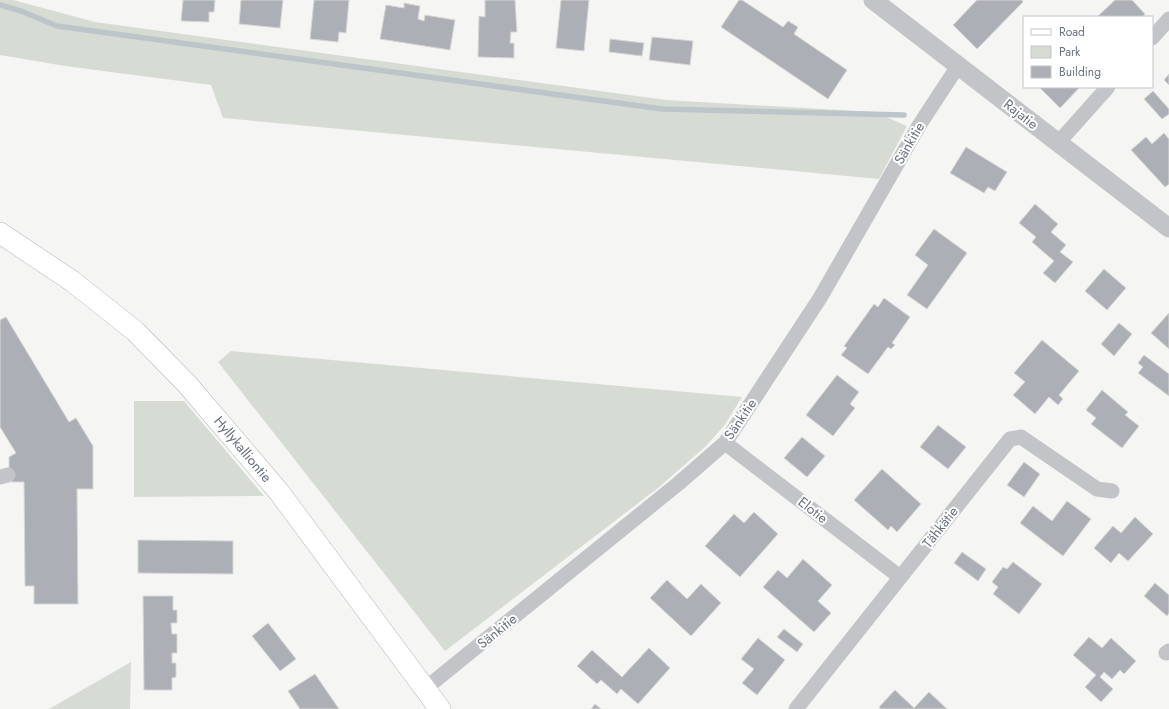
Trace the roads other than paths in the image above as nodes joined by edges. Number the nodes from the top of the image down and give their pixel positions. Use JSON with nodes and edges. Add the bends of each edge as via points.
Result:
{"nodes":[{"id":1,"x":873,"y":0,"type":"edge"},
{"id":2,"x":1169,"y":19,"type":"edge"},
{"id":3,"x":1153,"y":37,"type":"edge"},
{"id":4,"x":958,"y":66,"type":"junction"},
{"id":5,"x":1107,"y":88,"type":"edge"},
{"id":6,"x":1058,"y":143,"type":"junction"},
{"id":7,"x":1169,"y":228,"type":"edge"},
{"id":8,"x":0,"y":233,"type":"edge"},
{"id":9,"x":725,"y":443,"type":"junction"},
{"id":10,"x":1112,"y":491,"type":"dead end"},
{"id":11,"x":900,"y":578,"type":"junction"},
{"id":12,"x":426,"y":688,"type":"junction"},
{"id":13,"x":440,"y":709,"type":"edge"},
{"id":14,"x":796,"y":709,"type":"edge"}],
"edges":[{"from":1,"to":4,"type":"street","name":"Rajatie"},
{"from":2,"to":3,"type":"street"},
{"from":4,"to":6,"type":"street","name":"Rajatie"},
{"from":4,"to":9,"type":"street","name":"Sänkitie","via":[[920,124],[820,298]]},
{"from":5,"to":6,"type":"street"},
{"from":6,"to":7,"type":"street","name":"Rajatie"},
{"from":8,"to":12,"type":"main road","name":"Hyllykalliontie","via":[[72,281],[124,322],[187,384],[279,492]]},
{"from":9,"to":11,"type":"street","name":"Elotie"},
{"from":9,"to":12,"type":"street","name":"Sänkitie"},
{"from":10,"to":11,"type":"street","name":"Tähkätie","via":[[1097,489],[1021,437],[1010,439]]},
{"from":11,"to":14,"type":"street","name":"Tähkätie"},
{"from":12,"to":13,"type":"main road","name":"Hyllykalliontie"}]}
